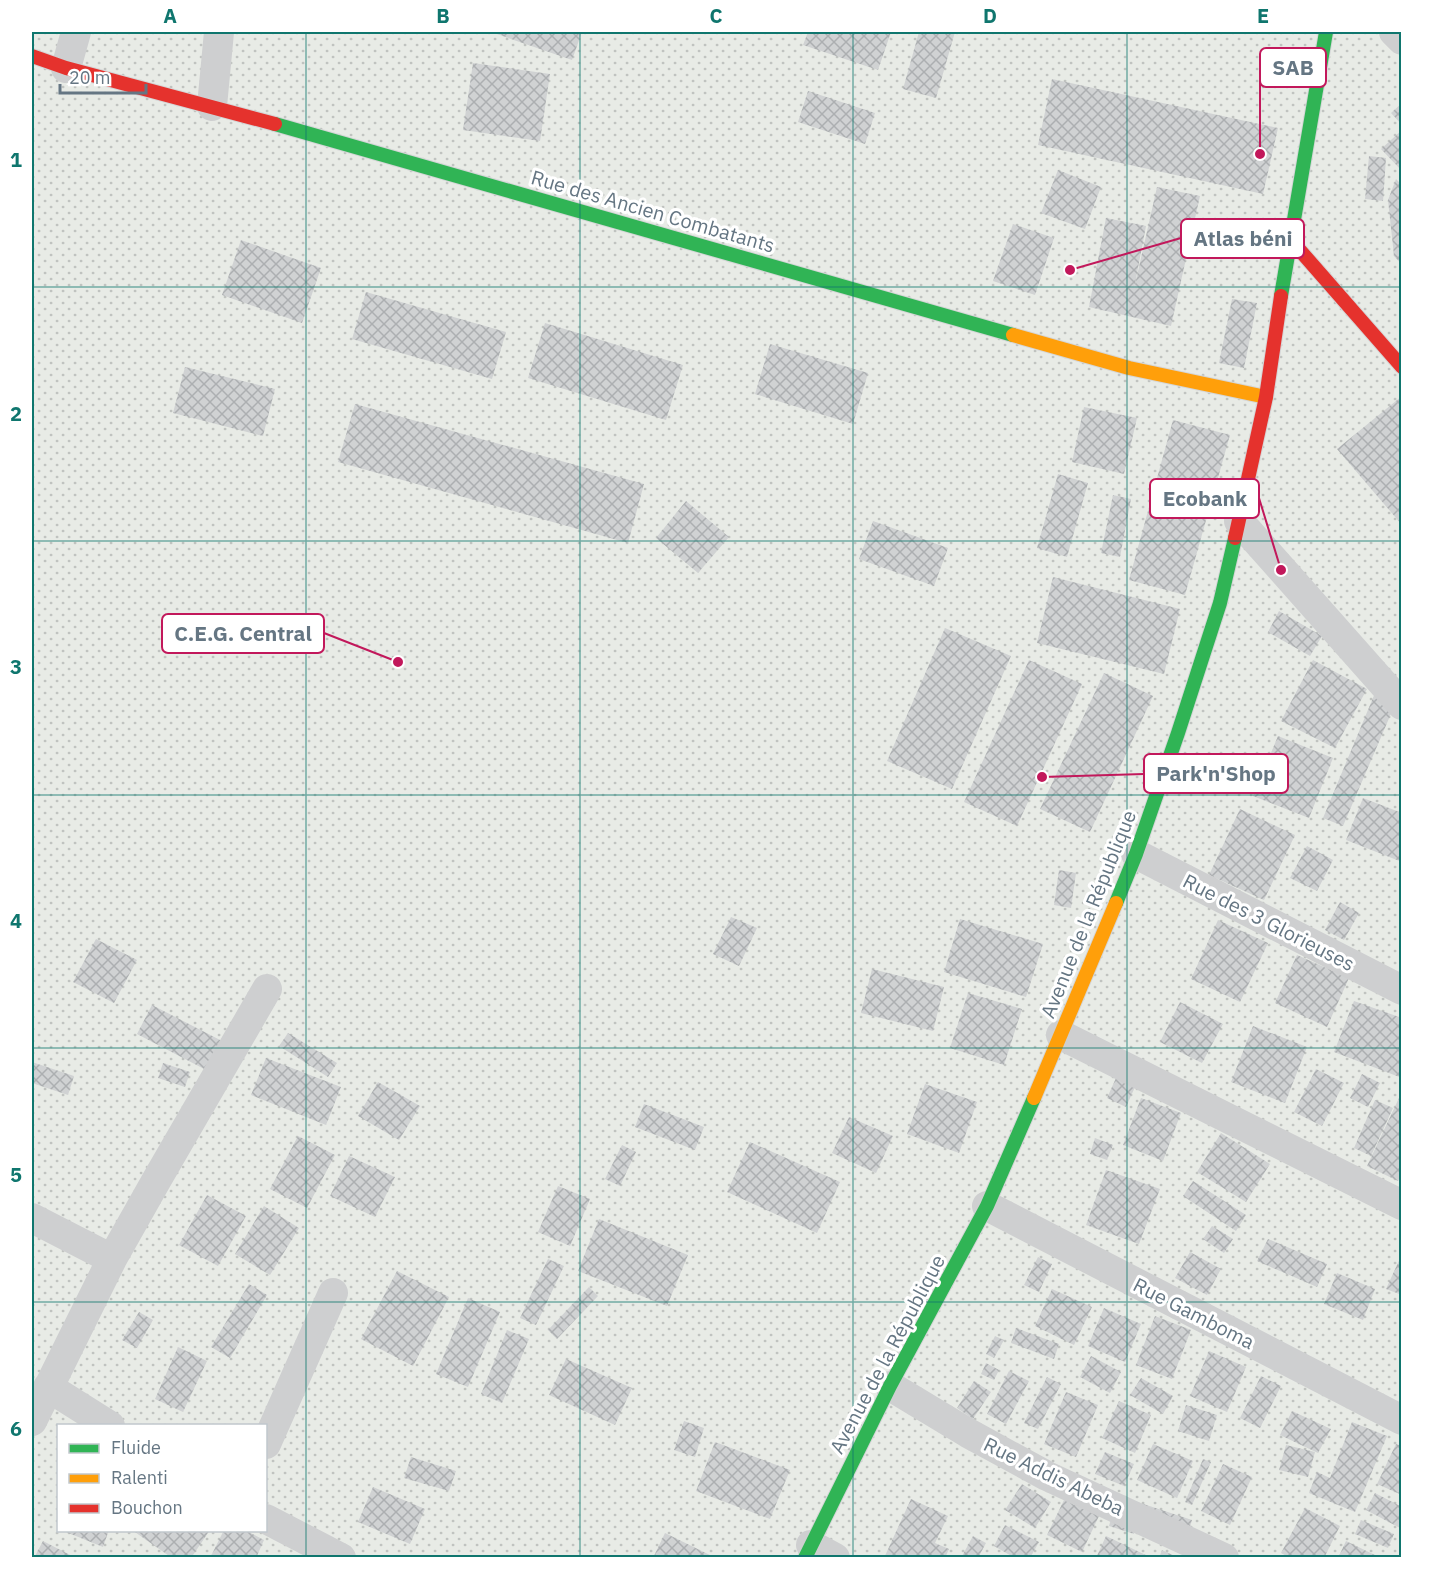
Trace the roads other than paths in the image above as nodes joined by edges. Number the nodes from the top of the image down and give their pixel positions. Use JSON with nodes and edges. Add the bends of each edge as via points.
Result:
{"nodes":[{"id":1,"x":76,"y":32,"type":"edge"},
{"id":2,"x":219,"y":32,"type":"edge"},
{"id":3,"x":1326,"y":32,"type":"edge"},
{"id":4,"x":1394,"y":32,"type":"edge"},
{"id":5,"x":1401,"y":40,"type":"edge"},
{"id":6,"x":32,"y":56,"type":"edge"},
{"id":7,"x":66,"y":68,"type":"junction"},
{"id":8,"x":212,"y":105,"type":"junction"},
{"id":9,"x":1290,"y":239,"type":"junction"},
{"id":10,"x":1401,"y":367,"type":"edge"},
{"id":11,"x":1266,"y":397,"type":"junction"},
{"id":12,"x":1239,"y":521,"type":"junction"},
{"id":13,"x":1401,"y":705,"type":"edge"},
{"id":14,"x":1136,"y":854,"type":"junction"},
{"id":15,"x":267,"y":989,"type":"dead end"},
{"id":16,"x":1401,"y":990,"type":"edge"},
{"id":17,"x":1061,"y":1035,"type":"junction"},
{"id":18,"x":1401,"y":1205,"type":"edge"},
{"id":19,"x":987,"y":1206,"type":"junction"},
{"id":20,"x":32,"y":1218,"type":"edge"},
{"id":21,"x":112,"y":1259,"type":"junction"},
{"id":22,"x":333,"y":1293,"type":"dead end"},
{"id":23,"x":890,"y":1386,"type":"junction"},
{"id":24,"x":48,"y":1387,"type":"junction"},
{"id":25,"x":1401,"y":1419,"type":"edge"},
{"id":26,"x":32,"y":1421,"type":"edge"},
{"id":27,"x":108,"y":1424,"type":"edge"},
{"id":28,"x":267,"y":1441,"type":"edge"},
{"id":29,"x":267,"y":1520,"type":"edge"},
{"id":30,"x":817,"y":1553,"type":"edge"},
{"id":31,"x":341,"y":1557,"type":"edge"},
{"id":32,"x":1224,"y":1557,"type":"edge"}],
"edges":[{"from":1,"to":7,"type":"street"},
{"from":2,"to":8,"type":"street"},
{"from":3,"to":9,"type":"street","name":"Avenue de la République"},
{"from":4,"to":5,"type":"street"},
{"from":6,"to":7,"type":"street","name":"Rue des Ancien Combatants"},
{"from":7,"to":8,"type":"street","name":"Rue des Ancien Combatants"},
{"from":8,"to":11,"type":"street","name":"Rue des Ancien Combatants","via":[[1130,368]]},
{"from":9,"to":10,"type":"street"},
{"from":9,"to":11,"type":"street","name":"Avenue de la République"},
{"from":11,"to":12,"type":"street","name":"Avenue de la République"},
{"from":12,"to":13,"type":"street"},
{"from":12,"to":14,"type":"street","name":"Avenue de la République","via":[[1220,603]]},
{"from":14,"to":16,"type":"street","name":"Rue des 3 Glorieuses"},
{"from":14,"to":17,"type":"street","name":"Avenue de la République"},
{"from":15,"to":21,"type":"street"},
{"from":17,"to":18,"type":"street"},
{"from":17,"to":19,"type":"street","name":"Avenue de la République"},
{"from":19,"to":23,"type":"street","name":"Avenue de la République"},
{"from":19,"to":25,"type":"street","name":"Rue Gamboma"},
{"from":20,"to":21,"type":"street"},
{"from":21,"to":24,"type":"street"},
{"from":22,"to":28,"type":"street"},
{"from":23,"to":30,"type":"street","name":"Avenue de la République"},
{"from":23,"to":32,"type":"street","name":"Rue Addis Abeba","via":[[1047,1476]]},
{"from":24,"to":26,"type":"street"},
{"from":24,"to":27,"type":"street"},
{"from":29,"to":31,"type":"street"}]}
